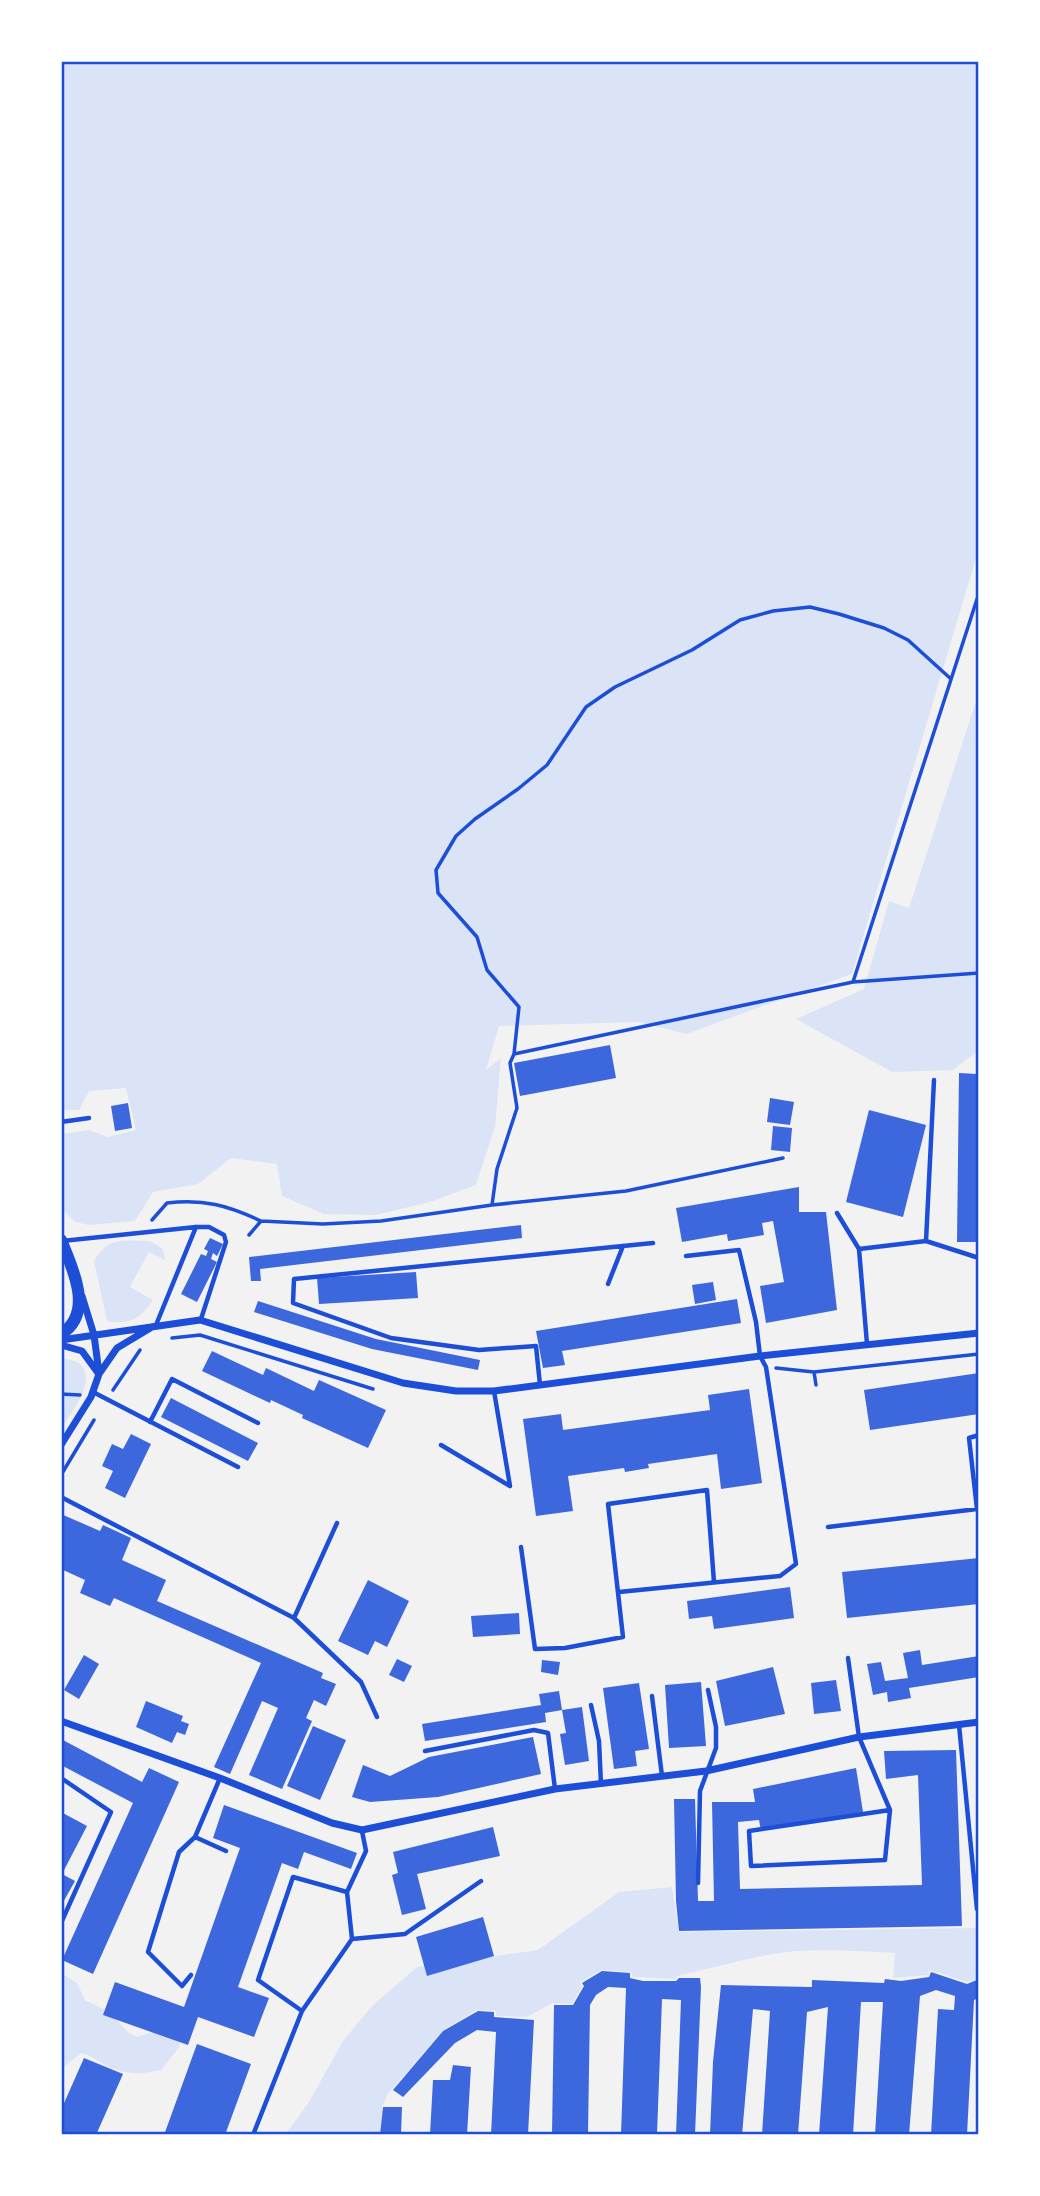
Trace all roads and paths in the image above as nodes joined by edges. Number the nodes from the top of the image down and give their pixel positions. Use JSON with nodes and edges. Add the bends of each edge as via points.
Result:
{"nodes":[{"id":1,"x":979,"y":593,"type":"edge"},
{"id":2,"x":951,"y":679,"type":"junction"},
{"id":3,"x":979,"y":974,"type":"edge"},
{"id":4,"x":853,"y":982,"type":"junction"},
{"id":5,"x":514,"y":1054,"type":"junction"},
{"id":6,"x":934,"y":1080,"type":"dead end"},
{"id":7,"x":89,"y":1118,"type":"dead end"},
{"id":8,"x":61,"y":1122,"type":"edge"},
{"id":9,"x":783,"y":1158,"type":"dead end"},
{"id":10,"x":492,"y":1205,"type":"junction"},
{"id":11,"x":837,"y":1213,"type":"dead end"},
{"id":12,"x":261,"y":1221,"type":"junction"},
{"id":13,"x":196,"y":1227,"type":"junction"},
{"id":14,"x":147,"y":1230,"type":"junction"},
{"id":15,"x":249,"y":1235,"type":"dead end"},
{"id":16,"x":62,"y":1241,"type":"edge"},
{"id":17,"x":926,"y":1241,"type":"junction"},
{"id":18,"x":653,"y":1243,"type":"dead end"},
{"id":19,"x":623,"y":1246,"type":"junction"},
{"id":20,"x":859,"y":1249,"type":"junction"},
{"id":21,"x":61,"y":1256,"type":"edge"},
{"id":22,"x":686,"y":1256,"type":"dead end"},
{"id":23,"x":979,"y":1258,"type":"edge"},
{"id":24,"x":72,"y":1267,"type":"junction"},
{"id":25,"x":608,"y":1284,"type":"dead end"},
{"id":26,"x":80,"y":1290,"type":"junction"},
{"id":27,"x":200,"y":1320,"type":"junction"},
{"id":28,"x":156,"y":1325,"type":"junction"},
{"id":29,"x":979,"y":1333,"type":"edge"},
{"id":30,"x":61,"y":1334,"type":"edge"},
{"id":31,"x":94,"y":1335,"type":"junction"},
{"id":32,"x":61,"y":1340,"type":"edge"},
{"id":33,"x":61,"y":1345,"type":"edge"},
{"id":34,"x":867,"y":1345,"type":"junction"},
{"id":35,"x":760,"y":1356,"type":"junction"},
{"id":36,"x":814,"y":1371,"type":"dead end"},
{"id":37,"x":99,"y":1374,"type":"junction"},
{"id":38,"x":540,"y":1385,"type":"junction"},
{"id":39,"x":816,"y":1385,"type":"dead end"},
{"id":40,"x":494,"y":1391,"type":"junction"},
{"id":41,"x":93,"y":1392,"type":"junction"},
{"id":42,"x":150,"y":1422,"type":"junction"},
{"id":43,"x":258,"y":1423,"type":"dead end"},
{"id":44,"x":979,"y":1436,"type":"edge"},
{"id":45,"x":61,"y":1445,"type":"edge"},
{"id":46,"x":441,"y":1445,"type":"dead end"},
{"id":47,"x":237,"y":1467,"type":"dead end"},
{"id":48,"x":61,"y":1497,"type":"edge"},
{"id":49,"x":337,"y":1523,"type":"dead end"},
{"id":50,"x":828,"y":1527,"type":"dead end"},
{"id":51,"x":521,"y":1547,"type":"dead end"},
{"id":52,"x":714,"y":1582,"type":"junction"},
{"id":53,"x":619,"y":1592,"type":"junction"},
{"id":54,"x":294,"y":1618,"type":"junction"},
{"id":55,"x":848,"y":1658,"type":"dead end"},
{"id":56,"x":708,"y":1690,"type":"dead end"},
{"id":57,"x":652,"y":1696,"type":"dead end"},
{"id":58,"x":591,"y":1705,"type":"dead end"},
{"id":59,"x":377,"y":1717,"type":"dead end"},
{"id":60,"x":61,"y":1721,"type":"edge"},
{"id":61,"x":979,"y":1722,"type":"edge"},
{"id":62,"x":959,"y":1724,"type":"junction"},
{"id":63,"x":859,"y":1737,"type":"junction"},
{"id":64,"x":425,"y":1751,"type":"dead end"},
{"id":65,"x":706,"y":1771,"type":"junction"},
{"id":66,"x":662,"y":1777,"type":"junction"},
{"id":67,"x":61,"y":1778,"type":"edge"},
{"id":68,"x":220,"y":1778,"type":"junction"},
{"id":69,"x":601,"y":1784,"type":"junction"},
{"id":70,"x":555,"y":1790,"type":"junction"},
{"id":71,"x":890,"y":1810,"type":"junction"},
{"id":72,"x":362,"y":1830,"type":"junction"},
{"id":73,"x":195,"y":1837,"type":"junction"},
{"id":74,"x":226,"y":1851,"type":"dead end"},
{"id":75,"x":481,"y":1881,"type":"dead end"},
{"id":76,"x":698,"y":1883,"type":"dead end"},
{"id":77,"x":347,"y":1892,"type":"junction"},
{"id":78,"x":977,"y":1909,"type":"dead end"},
{"id":79,"x":61,"y":1923,"type":"edge"},
{"id":80,"x":352,"y":1939,"type":"junction"},
{"id":81,"x":191,"y":1975,"type":"dead end"},
{"id":82,"x":302,"y":2011,"type":"junction"},
{"id":83,"x":253,"y":2135,"type":"edge"}],
"edges":[{"from":1,"to":2,"type":"path"},
{"from":2,"to":4,"type":"path"},
{"from":2,"to":5,"type":"path","via":[[908,640],[810,607],[740,620],[586,707],[547,765],[475,818],[456,836],[436,870],[438,893],[477,937],[487,970],[519,1007]]},
{"from":3,"to":4,"type":"path"},
{"from":4,"to":5,"type":"path"},
{"from":5,"to":10,"type":"path","via":[[509,1063],[517,1108],[497,1169]]},
{"from":6,"to":17,"type":"lane"},
{"from":7,"to":8,"type":"lane"},
{"from":9,"to":10,"type":"path","via":[[626,1191]]},
{"from":10,"to":12,"type":"path","via":[[381,1221]]},
{"from":11,"to":20,"type":"lane"},
{"from":12,"to":14,"type":"path","via":[[231,1207],[193,1200],[167,1203]]},
{"from":12,"to":15,"type":"path"},
{"from":13,"to":14,"type":"lane"},
{"from":13,"to":27,"type":"lane","via":[[209,1227],[224,1235],[226,1242]]},
{"from":13,"to":28,"type":"lane"},
{"from":14,"to":16,"type":"lane"},
{"from":16,"to":24,"type":"main road"},
{"from":17,"to":20,"type":"lane"},
{"from":17,"to":23,"type":"lane"},
{"from":18,"to":19,"type":"lane"},
{"from":19,"to":25,"type":"lane"},
{"from":19,"to":38,"type":"lane","via":[[294,1279],[293,1303],[391,1338],[479,1350],[536,1346]]},
{"from":20,"to":34,"type":"lane"},
{"from":21,"to":24,"type":"main road"},
{"from":22,"to":35,"type":"lane","via":[[740,1250]]},
{"from":24,"to":26,"type":"main road"},
{"from":26,"to":30,"type":"main road","via":[[77,1311]]},
{"from":26,"to":31,"type":"street"},
{"from":27,"to":28,"type":"street"},
{"from":27,"to":40,"type":"street","via":[[403,1382],[456,1391]]},
{"from":28,"to":31,"type":"street"},
{"from":28,"to":37,"type":"street","via":[[117,1348]]},
{"from":29,"to":34,"type":"street"},
{"from":31,"to":32,"type":"street"},
{"from":31,"to":37,"type":"street"},
{"from":33,"to":37,"type":"street","via":[[82,1351]]},
{"from":34,"to":35,"type":"street"},
{"from":35,"to":38,"type":"street"},
{"from":35,"to":52,"type":"lane","via":[[766,1367],[796,1564],[780,1576]]},
{"from":36,"to":39,"type":"path"},
{"from":37,"to":41,"type":"street"},
{"from":38,"to":40,"type":"street"},
{"from":40,"to":46,"type":"lane","via":[[510,1486]]},
{"from":41,"to":42,"type":"lane"},
{"from":41,"to":45,"type":"street"},
{"from":42,"to":43,"type":"lane","via":[[172,1379]]},
{"from":42,"to":47,"type":"lane"},
{"from":44,"to":50,"type":"lane","via":[[969,1438],[977,1509]]},
{"from":48,"to":54,"type":"lane"},
{"from":49,"to":54,"type":"lane"},
{"from":51,"to":53,"type":"lane","via":[[535,1649],[623,1637]]},
{"from":52,"to":53,"type":"lane"},
{"from":52,"to":53,"type":"lane","via":[[707,1490],[608,1504]]},
{"from":54,"to":59,"type":"lane","via":[[361,1682]]},
{"from":55,"to":63,"type":"lane"},
{"from":56,"to":65,"type":"lane","via":[[716,1748]]},
{"from":57,"to":66,"type":"lane"},
{"from":58,"to":69,"type":"lane"},
{"from":60,"to":68,"type":"street"},
{"from":61,"to":62,"type":"street"},
{"from":62,"to":63,"type":"street"},
{"from":62,"to":78,"type":"lane"},
{"from":63,"to":65,"type":"street"},
{"from":63,"to":71,"type":"lane"},
{"from":64,"to":70,"type":"lane","via":[[534,1730],[548,1733]]},
{"from":65,"to":66,"type":"street"},
{"from":65,"to":76,"type":"lane","via":[[700,1791]]},
{"from":66,"to":69,"type":"street"},
{"from":67,"to":79,"type":"lane","via":[[111,1812]]},
{"from":68,"to":72,"type":"street","via":[[332,1823]]},
{"from":68,"to":73,"type":"lane"},
{"from":69,"to":70,"type":"street"},
{"from":70,"to":72,"type":"street"},
{"from":71,"to":71,"type":"lane","via":[[885,1860],[751,1866],[749,1831]]},
{"from":72,"to":77,"type":"lane","via":[[366,1851]]},
{"from":73,"to":74,"type":"lane"},
{"from":73,"to":81,"type":"lane","via":[[179,1852],[148,1952],[181,1986]]},
{"from":75,"to":80,"type":"lane","via":[[405,1934]]},
{"from":77,"to":80,"type":"lane"},
{"from":77,"to":82,"type":"lane","via":[[293,1877],[258,1980]]},
{"from":80,"to":82,"type":"lane"},
{"from":82,"to":83,"type":"lane"}]}
